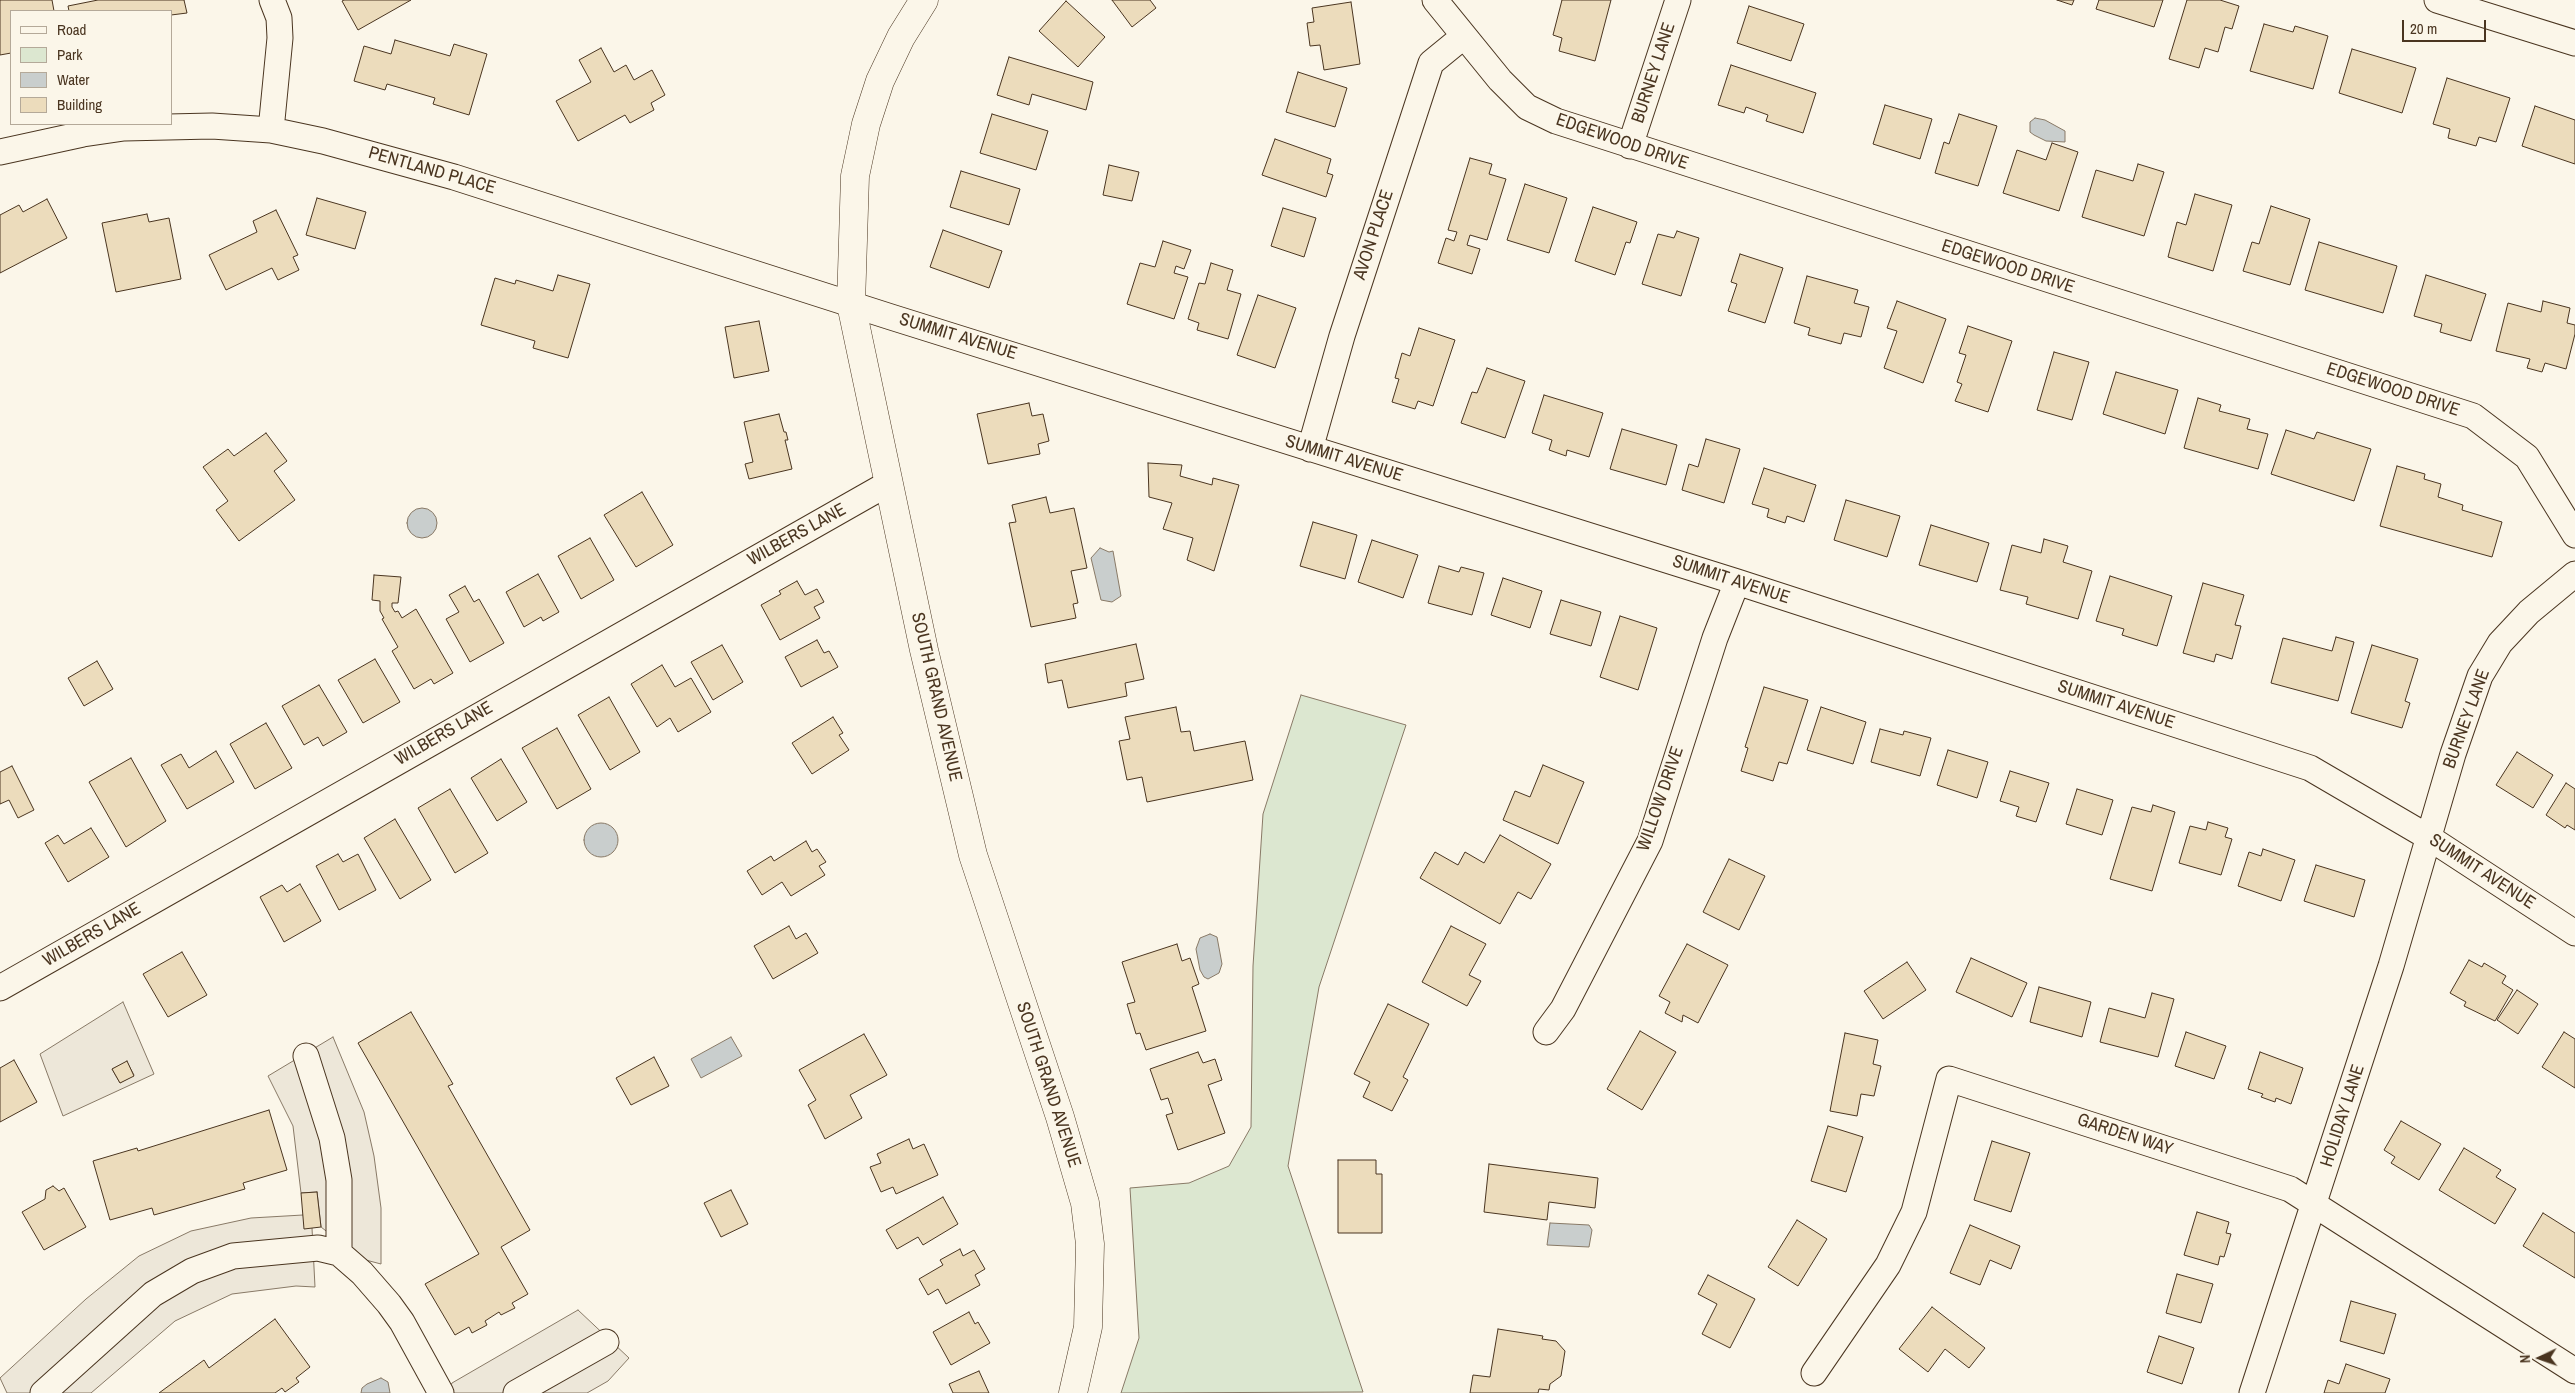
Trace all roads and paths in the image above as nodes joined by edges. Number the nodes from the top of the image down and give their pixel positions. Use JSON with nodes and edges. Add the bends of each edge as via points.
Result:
{"nodes":[{"id":1,"x":272,"y":0,"type":"edge"},
{"id":2,"x":924,"y":0,"type":"edge"},
{"id":3,"x":1435,"y":0,"type":"edge"},
{"id":4,"x":1678,"y":0,"type":"edge"},
{"id":5,"x":2437,"y":0,"type":"edge"},
{"id":6,"x":1464,"y":36,"type":"junction"},
{"id":7,"x":2575,"y":43,"type":"edge"},
{"id":8,"x":271,"y":130,"type":"junction"},
{"id":9,"x":1630,"y":146,"type":"junction"},
{"id":10,"x":0,"y":152,"type":"edge"},
{"id":11,"x":851,"y":304,"type":"junction"},
{"id":12,"x":1310,"y":449,"type":"junction"},
{"id":13,"x":889,"y":484,"type":"junction"},
{"id":14,"x":2575,"y":535,"type":"edge"},
{"id":15,"x":2575,"y":574,"type":"edge"},
{"id":16,"x":1737,"y":582,"type":"junction"},
{"id":17,"x":2428,"y":837,"type":"junction"},
{"id":18,"x":2575,"y":933,"type":"edge"},
{"id":19,"x":0,"y":988,"type":"edge"},
{"id":20,"x":1546,"y":1032,"type":"dead end"},
{"id":21,"x":306,"y":1056,"type":"dead end"},
{"id":22,"x":2315,"y":1206,"type":"junction"},
{"id":23,"x":339,"y":1253,"type":"junction"},
{"id":24,"x":606,"y":1342,"type":"dead end"},
{"id":25,"x":2575,"y":1370,"type":"edge"},
{"id":26,"x":1814,"y":1374,"type":"dead end"},
{"id":27,"x":43,"y":1393,"type":"edge"},
{"id":28,"x":441,"y":1393,"type":"edge"},
{"id":29,"x":516,"y":1393,"type":"edge"},
{"id":30,"x":1073,"y":1393,"type":"edge"},
{"id":31,"x":2252,"y":1393,"type":"edge"}],
"edges":[{"from":1,"to":8,"type":"street","via":[[279,18],[280,38]]},
{"from":2,"to":11,"type":"main road","name":"SOUTH GRAND AVENUE","via":[[901,36],[880,80],[866,124],[855,176]]},
{"from":3,"to":6,"type":"street","name":"EDGEWOOD DRIVE"},
{"from":4,"to":9,"type":"street","name":"BURNEY LANE"},
{"from":5,"to":7,"type":"street"},
{"from":6,"to":9,"type":"street","name":"EDGEWOOD DRIVE","via":[[1527,107],[1556,121]]},
{"from":6,"to":12,"type":"street","name":"AVON PLACE","via":[[1431,63],[1342,336]]},
{"from":8,"to":10,"type":"street","name":"PENTLAND PLACE","via":[[212,126],[124,128]]},
{"from":8,"to":11,"type":"street","name":"PENTLAND PLACE","via":[[454,177]]},
{"from":9,"to":14,"type":"street","name":"EDGEWOOD DRIVE","via":[[2473,416],[2527,457]]},
{"from":11,"to":12,"type":"street","name":"SUMMIT AVENUE"},
{"from":11,"to":13,"type":"main road","name":"SOUTH GRAND AVENUE"},
{"from":12,"to":16,"type":"street","name":"SUMMIT AVENUE"},
{"from":13,"to":19,"type":"street","name":"WILBERS LANE"},
{"from":13,"to":30,"type":"main road","name":"SOUTH GRAND AVENUE","via":[[930,678],[973,855],[1086,1203],[1090,1244],[1088,1327]]},
{"from":15,"to":17,"type":"street","name":"BURNEY LANE","via":[[2529,612],[2500,643],[2480,676]]},
{"from":16,"to":17,"type":"street","name":"SUMMIT AVENUE","via":[[2310,768]]},
{"from":16,"to":20,"type":"street","name":"WILLOW DRIVE","via":[[1715,638],[1650,841],[1563,1009]]},
{"from":17,"to":18,"type":"street","name":"SUMMIT AVENUE"},
{"from":17,"to":22,"type":"street","name":"HOLIDAY LANE"},
{"from":21,"to":23,"type":"street","via":[[332,1138],[339,1180]]},
{"from":22,"to":25,"type":"street","name":"GARDEN WAY"},
{"from":22,"to":26,"type":"street","name":"GARDEN WAY","via":[[2290,1189],[1949,1079],[1914,1212],[1888,1265]]},
{"from":22,"to":31,"type":"street","name":"HOLIDAY LANE"},
{"from":23,"to":27,"type":"street","via":[[318,1248],[233,1256],[192,1271],[153,1294]]},
{"from":23,"to":28,"type":"street","via":[[362,1273],[402,1322]]},
{"from":24,"to":29,"type":"street"}]}
